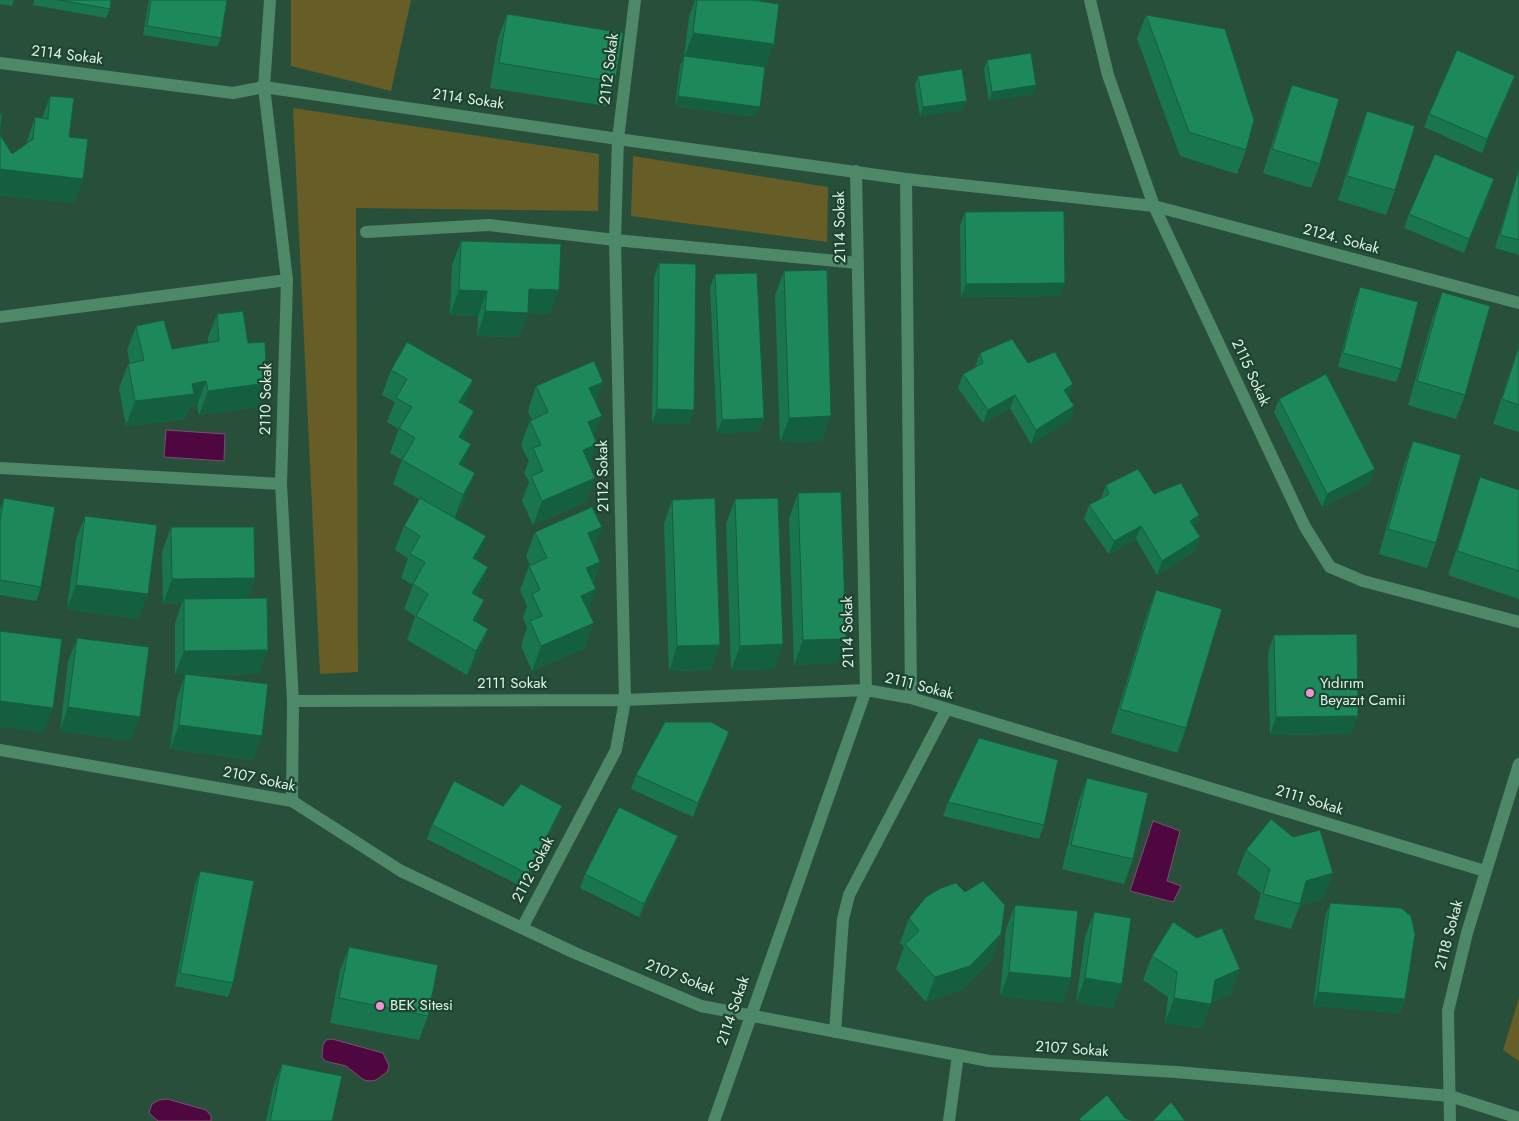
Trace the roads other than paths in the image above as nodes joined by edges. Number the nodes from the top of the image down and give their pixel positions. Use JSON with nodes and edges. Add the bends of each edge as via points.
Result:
{"nodes":[{"id":1,"x":270,"y":0,"type":"edge"},
{"id":2,"x":635,"y":0,"type":"edge"},
{"id":3,"x":1090,"y":0,"type":"edge"},
{"id":4,"x":0,"y":64,"type":"edge"},
{"id":5,"x":264,"y":87,"type":"junction"},
{"id":6,"x":618,"y":139,"type":"junction"},
{"id":7,"x":856,"y":171,"type":"junction"},
{"id":8,"x":906,"y":178,"type":"junction"},
{"id":9,"x":1154,"y":206,"type":"junction"},
{"id":10,"x":366,"y":232,"type":"dead end"},
{"id":11,"x":615,"y":240,"type":"junction"},
{"id":12,"x":858,"y":263,"type":"junction"},
{"id":13,"x":287,"y":280,"type":"junction"},
{"id":14,"x":1519,"y":303,"type":"edge"},
{"id":15,"x":0,"y":318,"type":"edge"},
{"id":16,"x":0,"y":468,"type":"edge"},
{"id":17,"x":281,"y":484,"type":"junction"},
{"id":18,"x":1519,"y":622,"type":"edge"},
{"id":19,"x":866,"y":690,"type":"junction"},
{"id":20,"x":910,"y":698,"type":"junction"},
{"id":21,"x":626,"y":700,"type":"junction"},
{"id":22,"x":293,"y":701,"type":"junction"},
{"id":23,"x":946,"y":710,"type":"junction"},
{"id":24,"x":0,"y":750,"type":"edge"},
{"id":25,"x":1519,"y":764,"type":"edge"},
{"id":26,"x":292,"y":801,"type":"junction"},
{"id":27,"x":1485,"y":871,"type":"junction"},
{"id":28,"x":522,"y":928,"type":"junction"},
{"id":29,"x":749,"y":1016,"type":"junction"},
{"id":30,"x":835,"y":1032,"type":"junction"},
{"id":31,"x":958,"y":1055,"type":"junction"},
{"id":32,"x":1450,"y":1096,"type":"junction"},
{"id":33,"x":1519,"y":1118,"type":"edge"},
{"id":34,"x":714,"y":1121,"type":"edge"},
{"id":35,"x":949,"y":1121,"type":"edge"},
{"id":36,"x":1450,"y":1121,"type":"edge"}],
"edges":[{"from":1,"to":5,"type":"street","name":"2110 Sokak"},
{"from":2,"to":6,"type":"street","name":"2112 Sokak"},
{"from":3,"to":9,"type":"street","name":"2115 Sokak","via":[[1108,75]]},
{"from":4,"to":5,"type":"street","name":"2114 Sokak","via":[[233,93]]},
{"from":5,"to":6,"type":"street","name":"2114 Sokak"},
{"from":5,"to":13,"type":"street","name":"2110 Sokak"},
{"from":6,"to":7,"type":"street","name":"2114 Sokak"},
{"from":6,"to":11,"type":"street","name":"2112 Sokak"},
{"from":7,"to":8,"type":"street","name":"2124. Sokak"},
{"from":7,"to":12,"type":"street","name":"2114 Sokak"},
{"from":8,"to":9,"type":"street","name":"2124. Sokak"},
{"from":8,"to":20,"type":"street"},
{"from":9,"to":14,"type":"street","name":"2124. Sokak"},
{"from":9,"to":18,"type":"street","name":"2115 Sokak","via":[[1301,518],[1330,567],[1363,581]]},
{"from":10,"to":11,"type":"street","via":[[489,225]]},
{"from":11,"to":12,"type":"street"},
{"from":11,"to":21,"type":"street","name":"2112 Sokak"},
{"from":12,"to":19,"type":"street","name":"2114 Sokak"},
{"from":13,"to":15,"type":"street"},
{"from":13,"to":17,"type":"street","name":"2110 Sokak"},
{"from":16,"to":17,"type":"street"},
{"from":17,"to":22,"type":"street","name":"2110 Sokak"},
{"from":19,"to":20,"type":"street","name":"2111 Sokak"},
{"from":19,"to":21,"type":"street","name":"2111 Sokak"},
{"from":19,"to":29,"type":"street","name":"2114 Sokak"},
{"from":20,"to":23,"type":"street","name":"2111 Sokak"},
{"from":21,"to":22,"type":"street","name":"2111 Sokak"},
{"from":21,"to":28,"type":"street","name":"2112 Sokak","via":[[616,750]]},
{"from":22,"to":26,"type":"street","name":"2110 Sokak"},
{"from":23,"to":27,"type":"street","name":"2111 Sokak"},
{"from":23,"to":30,"type":"street","via":[[849,895],[843,918]]},
{"from":24,"to":26,"type":"street","name":"2107 Sokak"},
{"from":25,"to":27,"type":"street","name":"2118 Sokak"},
{"from":26,"to":28,"type":"street","name":"2107 Sokak","via":[[401,871]]},
{"from":27,"to":32,"type":"street","name":"2118 Sokak","via":[[1448,1011]]},
{"from":28,"to":29,"type":"street","name":"2107 Sokak","via":[[700,1006]]},
{"from":29,"to":30,"type":"street","name":"2107 Sokak"},
{"from":29,"to":34,"type":"street","name":"2114 Sokak"},
{"from":30,"to":31,"type":"street","name":"2107 Sokak"},
{"from":31,"to":32,"type":"street","name":"2107 Sokak","via":[[989,1061],[1176,1072]]},
{"from":31,"to":35,"type":"street"},
{"from":32,"to":33,"type":"street","name":"2107 Sokak"},
{"from":32,"to":36,"type":"street","name":"2118 Sokak"}]}
